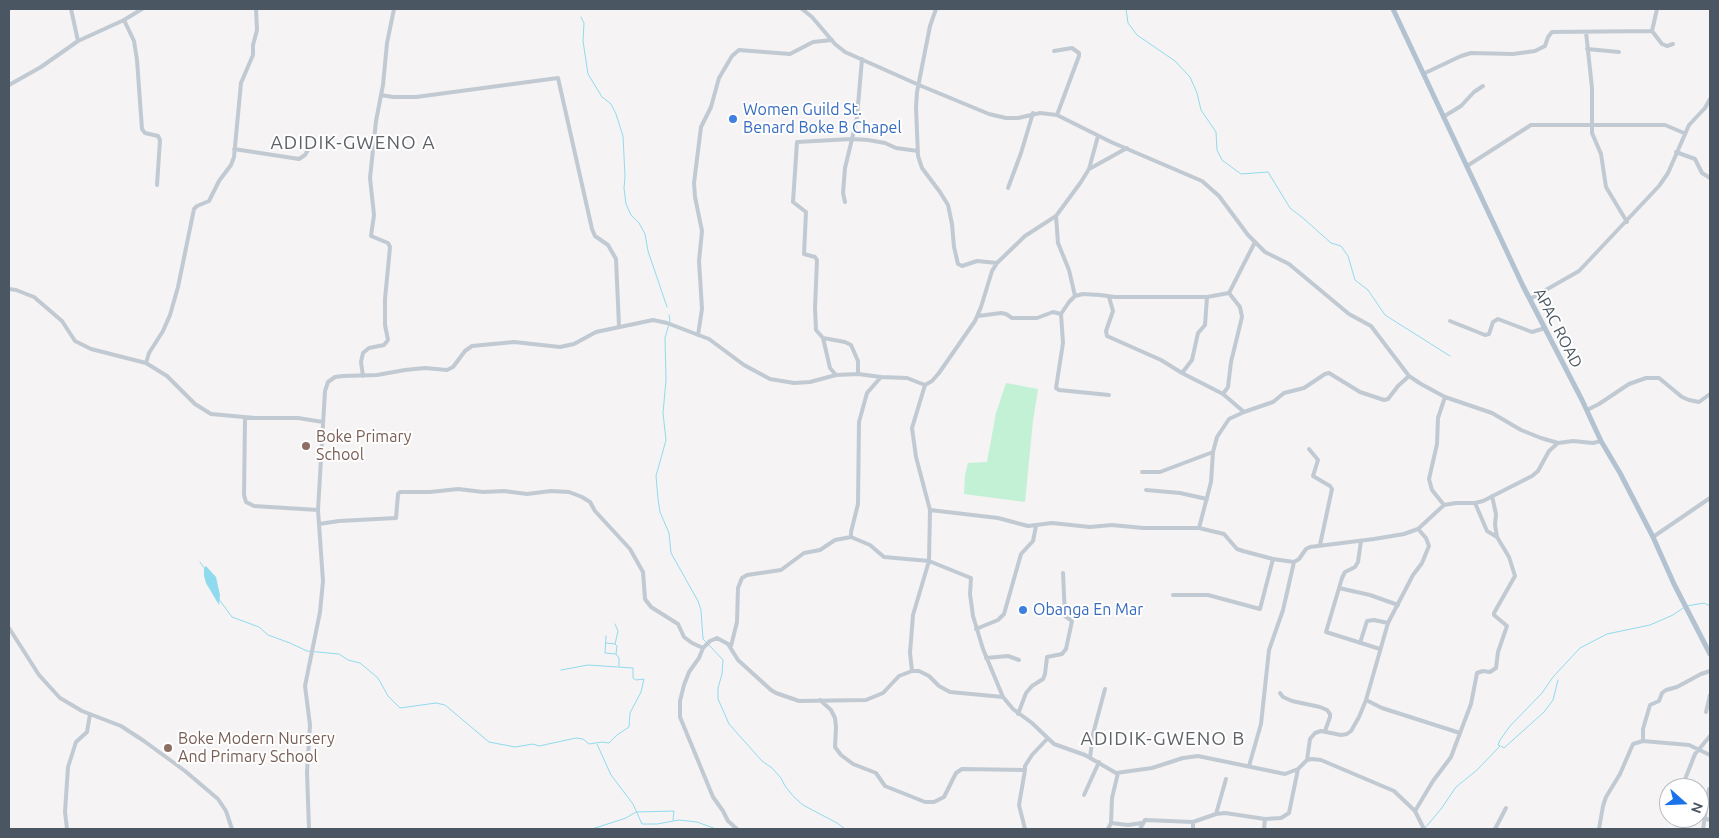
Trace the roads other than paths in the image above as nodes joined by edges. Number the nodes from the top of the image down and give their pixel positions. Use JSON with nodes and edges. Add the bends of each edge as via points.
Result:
{"nodes":[{"id":1,"x":71,"y":9,"type":"edge"},
{"id":2,"x":142,"y":9,"type":"edge"},
{"id":3,"x":256,"y":9,"type":"edge"},
{"id":4,"x":394,"y":9,"type":"edge"},
{"id":5,"x":802,"y":9,"type":"edge"},
{"id":6,"x":936,"y":9,"type":"edge"},
{"id":7,"x":1393,"y":9,"type":"edge"},
{"id":8,"x":1657,"y":9,"type":"edge"},
{"id":9,"x":124,"y":20,"type":"junction"},
{"id":10,"x":1652,"y":31,"type":"junction"},
{"id":11,"x":1586,"y":32,"type":"junction"},
{"id":12,"x":832,"y":40,"type":"junction"},
{"id":13,"x":78,"y":41,"type":"junction"},
{"id":14,"x":1674,"y":44,"type":"dead end"},
{"id":15,"x":1587,"y":49,"type":"junction"},
{"id":16,"x":1054,"y":50,"type":"dead end"},
{"id":17,"x":1619,"y":52,"type":"dead end"},
{"id":18,"x":862,"y":59,"type":"junction"},
{"id":19,"x":1423,"y":74,"type":"junction"},
{"id":20,"x":9,"y":85,"type":"edge"},
{"id":21,"x":919,"y":86,"type":"junction"},
{"id":22,"x":1483,"y":86,"type":"dead end"},
{"id":23,"x":381,"y":95,"type":"junction"},
{"id":24,"x":1710,"y":99,"type":"edge"},
{"id":25,"x":1033,"y":113,"type":"junction"},
{"id":26,"x":1056,"y":115,"type":"junction"},
{"id":27,"x":1443,"y":117,"type":"junction"},
{"id":28,"x":1591,"y":126,"type":"junction"},
{"id":29,"x":1684,"y":133,"type":"junction"},
{"id":30,"x":1098,"y":136,"type":"junction"},
{"id":31,"x":852,"y":139,"type":"junction"},
{"id":32,"x":1127,"y":148,"type":"junction"},
{"id":33,"x":234,"y":149,"type":"junction"},
{"id":34,"x":308,"y":150,"type":"dead end"},
{"id":35,"x":918,"y":151,"type":"junction"},
{"id":36,"x":1676,"y":152,"type":"junction"},
{"id":37,"x":1466,"y":166,"type":"junction"},
{"id":38,"x":1089,"y":169,"type":"junction"},
{"id":39,"x":1710,"y":178,"type":"edge"},
{"id":40,"x":157,"y":185,"type":"dead end"},
{"id":41,"x":1008,"y":188,"type":"dead end"},
{"id":42,"x":845,"y":202,"type":"dead end"},
{"id":43,"x":1056,"y":216,"type":"junction"},
{"id":44,"x":1627,"y":222,"type":"junction"},
{"id":45,"x":1255,"y":242,"type":"junction"},
{"id":46,"x":997,"y":263,"type":"junction"},
{"id":47,"x":9,"y":289,"type":"edge"},
{"id":48,"x":1229,"y":293,"type":"junction"},
{"id":49,"x":1075,"y":296,"type":"junction"},
{"id":50,"x":1109,"y":297,"type":"junction"},
{"id":51,"x":1207,"y":297,"type":"junction"},
{"id":52,"x":1530,"y":299,"type":"junction"},
{"id":53,"x":1061,"y":314,"type":"junction"},
{"id":54,"x":978,"y":316,"type":"junction"},
{"id":55,"x":1450,"y":321,"type":"dead end"},
{"id":56,"x":619,"y":326,"type":"junction"},
{"id":57,"x":1545,"y":328,"type":"junction"},
{"id":58,"x":698,"y":335,"type":"junction"},
{"id":59,"x":822,"y":338,"type":"junction"},
{"id":60,"x":146,"y":363,"type":"junction"},
{"id":61,"x":1182,"y":373,"type":"junction"},
{"id":62,"x":858,"y":374,"type":"junction"},
{"id":63,"x":836,"y":375,"type":"junction"},
{"id":64,"x":363,"y":376,"type":"junction"},
{"id":65,"x":1409,"y":376,"type":"junction"},
{"id":66,"x":881,"y":377,"type":"junction"},
{"id":67,"x":925,"y":385,"type":"junction"},
{"id":68,"x":1223,"y":394,"type":"junction"},
{"id":69,"x":1710,"y":394,"type":"edge"},
{"id":70,"x":1109,"y":395,"type":"dead end"},
{"id":71,"x":1445,"y":397,"type":"junction"},
{"id":72,"x":1587,"y":410,"type":"junction"},
{"id":73,"x":1244,"y":412,"type":"junction"},
{"id":74,"x":245,"y":418,"type":"junction"},
{"id":75,"x":323,"y":422,"type":"junction"},
{"id":76,"x":1601,"y":441,"type":"junction"},
{"id":77,"x":1558,"y":442,"type":"junction"},
{"id":78,"x":1309,"y":449,"type":"dead end"},
{"id":79,"x":1213,"y":452,"type":"junction"},
{"id":80,"x":1142,"y":472,"type":"dead end"},
{"id":81,"x":1146,"y":490,"type":"dead end"},
{"id":82,"x":1492,"y":496,"type":"junction"},
{"id":83,"x":1710,"y":498,"type":"edge"},
{"id":84,"x":1207,"y":499,"type":"junction"},
{"id":85,"x":1475,"y":503,"type":"junction"},
{"id":86,"x":1444,"y":505,"type":"junction"},
{"id":87,"x":318,"y":510,"type":"junction"},
{"id":88,"x":930,"y":510,"type":"junction"},
{"id":89,"x":319,"y":524,"type":"junction"},
{"id":90,"x":1036,"y":526,"type":"junction"},
{"id":91,"x":1199,"y":528,"type":"junction"},
{"id":92,"x":1418,"y":528,"type":"junction"},
{"id":93,"x":1497,"y":537,"type":"junction"},
{"id":94,"x":1653,"y":537,"type":"junction"},
{"id":95,"x":852,"y":538,"type":"junction"},
{"id":96,"x":1361,"y":541,"type":"junction"},
{"id":97,"x":1320,"y":545,"type":"junction"},
{"id":98,"x":1273,"y":559,"type":"junction"},
{"id":99,"x":929,"y":561,"type":"junction"},
{"id":100,"x":1294,"y":562,"type":"junction"},
{"id":101,"x":1064,"y":573,"type":"dead end"},
{"id":102,"x":1339,"y":588,"type":"junction"},
{"id":103,"x":1173,"y":596,"type":"dead end"},
{"id":104,"x":1398,"y":606,"type":"junction"},
{"id":105,"x":1388,"y":624,"type":"junction"},
{"id":106,"x":9,"y":628,"type":"edge"},
{"id":107,"x":976,"y":629,"type":"junction"},
{"id":108,"x":1360,"y":643,"type":"junction"},
{"id":109,"x":731,"y":646,"type":"junction"},
{"id":110,"x":703,"y":648,"type":"junction"},
{"id":111,"x":1380,"y":649,"type":"junction"},
{"id":112,"x":1710,"y":654,"type":"edge"},
{"id":113,"x":986,"y":658,"type":"junction"},
{"id":114,"x":1019,"y":660,"type":"dead end"},
{"id":115,"x":912,"y":670,"type":"junction"},
{"id":116,"x":1710,"y":672,"type":"edge"},
{"id":117,"x":1105,"y":689,"type":"dead end"},
{"id":118,"x":1280,"y":693,"type":"dead end"},
{"id":119,"x":1710,"y":695,"type":"edge"},
{"id":120,"x":1003,"y":696,"type":"junction"},
{"id":121,"x":820,"y":700,"type":"junction"},
{"id":122,"x":1366,"y":700,"type":"junction"},
{"id":123,"x":1706,"y":712,"type":"dead end"},
{"id":124,"x":90,"y":714,"type":"junction"},
{"id":125,"x":1018,"y":714,"type":"junction"},
{"id":126,"x":1325,"y":731,"type":"junction"},
{"id":127,"x":1460,"y":734,"type":"junction"},
{"id":128,"x":1710,"y":736,"type":"edge"},
{"id":129,"x":1046,"y":739,"type":"junction"},
{"id":130,"x":1643,"y":741,"type":"junction"},
{"id":131,"x":1698,"y":748,"type":"junction"},
{"id":132,"x":1710,"y":755,"type":"edge"},
{"id":133,"x":1090,"y":758,"type":"junction"},
{"id":134,"x":1307,"y":760,"type":"junction"},
{"id":135,"x":1099,"y":762,"type":"junction"},
{"id":136,"x":1249,"y":766,"type":"junction"},
{"id":137,"x":1298,"y":769,"type":"junction"},
{"id":138,"x":1025,"y":770,"type":"junction"},
{"id":139,"x":1118,"y":773,"type":"junction"},
{"id":140,"x":1686,"y":778,"type":"edge"},
{"id":141,"x":1226,"y":779,"type":"dead end"},
{"id":142,"x":1084,"y":795,"type":"dead end"},
{"id":143,"x":1506,"y":808,"type":"dead end"},
{"id":144,"x":1415,"y":811,"type":"junction"},
{"id":145,"x":1216,"y":814,"type":"junction"},
{"id":146,"x":1265,"y":819,"type":"junction"},
{"id":147,"x":1193,"y":822,"type":"junction"},
{"id":148,"x":1142,"y":823,"type":"junction"},
{"id":149,"x":1110,"y":824,"type":"junction"},
{"id":150,"x":67,"y":829,"type":"edge"},
{"id":151,"x":232,"y":829,"type":"edge"},
{"id":152,"x":309,"y":829,"type":"edge"},
{"id":153,"x":737,"y":829,"type":"edge"},
{"id":154,"x":1025,"y":829,"type":"edge"},
{"id":155,"x":1108,"y":829,"type":"edge"},
{"id":156,"x":1140,"y":829,"type":"edge"},
{"id":157,"x":1193,"y":829,"type":"edge"},
{"id":158,"x":1264,"y":829,"type":"edge"},
{"id":159,"x":1424,"y":829,"type":"edge"},
{"id":160,"x":1495,"y":829,"type":"edge"},
{"id":161,"x":1599,"y":829,"type":"edge"}],
"edges":[{"from":1,"to":13,"type":"street"},
{"from":2,"to":9,"type":"street"},
{"from":3,"to":33,"type":"street","via":[[254,55],[241,82]]},
{"from":4,"to":23,"type":"street"},
{"from":5,"to":12,"type":"street"},
{"from":6,"to":21,"type":"street"},
{"from":7,"to":19,"type":"main road","name":"APAC ROAD"},
{"from":8,"to":10,"type":"street"},
{"from":9,"to":13,"type":"street"},
{"from":9,"to":40,"type":"street","via":[[134,41],[142,129],[160,140]]},
{"from":10,"to":11,"type":"street"},
{"from":10,"to":14,"type":"street","via":[[1662,44]]},
{"from":11,"to":15,"type":"street"},
{"from":11,"to":19,"type":"street","via":[[1552,32],[1541,49],[1513,54],[1471,53]]},
{"from":12,"to":18,"type":"street","via":[[845,52]]},
{"from":12,"to":58,"type":"street","via":[[813,42],[790,54],[739,50],[719,78],[701,127],[694,183],[702,231],[699,261],[702,309]]},
{"from":13,"to":20,"type":"street"},
{"from":15,"to":17,"type":"street"},
{"from":15,"to":28,"type":"street","via":[[1592,88]]},
{"from":16,"to":26,"type":"street","via":[[1072,48],[1079,56]]},
{"from":18,"to":21,"type":"street"},
{"from":18,"to":31,"type":"street"},
{"from":19,"to":27,"type":"main road","name":"APAC ROAD"},
{"from":21,"to":25,"type":"street","via":[[996,116],[1018,118]]},
{"from":21,"to":35,"type":"street","via":[[916,106]]},
{"from":22,"to":27,"type":"street"},
{"from":23,"to":56,"type":"street","via":[[416,97],[558,78],[592,229],[616,259]]},
{"from":23,"to":64,"type":"street","via":[[371,166],[374,215],[370,236],[390,244],[385,299],[388,338],[384,345],[369,348],[363,353]]},
{"from":24,"to":29,"type":"street"},
{"from":25,"to":26,"type":"street"},
{"from":25,"to":41,"type":"street"},
{"from":26,"to":30,"type":"street"},
{"from":27,"to":37,"type":"main road","name":"APAC ROAD"},
{"from":28,"to":29,"type":"street","via":[[1665,125]]},
{"from":28,"to":37,"type":"street","via":[[1528,126]]},
{"from":28,"to":44,"type":"street","via":[[1601,154],[1606,187]]},
{"from":29,"to":36,"type":"street"},
{"from":30,"to":32,"type":"street"},
{"from":30,"to":38,"type":"street"},
{"from":31,"to":35,"type":"street"},
{"from":31,"to":42,"type":"street","via":[[845,168]]},
{"from":31,"to":59,"type":"street","via":[[797,142],[793,202],[806,212],[804,254],[817,260],[816,330]]},
{"from":32,"to":38,"type":"street"},
{"from":32,"to":45,"type":"street","via":[[1212,188]]},
{"from":33,"to":34,"type":"street","via":[[299,159]]},
{"from":33,"to":60,"type":"street","via":[[231,165],[209,201],[194,209],[170,315]]},
{"from":35,"to":46,"type":"street","via":[[922,168],[948,205],[958,264],[962,266],[977,261]]},
{"from":36,"to":39,"type":"street","via":[[1695,159],[1702,173]]},
{"from":36,"to":44,"type":"street","via":[[1663,181]]},
{"from":37,"to":52,"type":"main road","name":"APAC ROAD"},
{"from":38,"to":43,"type":"street"},
{"from":43,"to":46,"type":"street","via":[[1024,236]]},
{"from":43,"to":49,"type":"street","via":[[1058,242]]},
{"from":44,"to":52,"type":"street","via":[[1579,271]]},
{"from":45,"to":48,"type":"street"},
{"from":45,"to":65,"type":"street","via":[[1265,252],[1289,264],[1349,314],[1371,326]]},
{"from":46,"to":54,"type":"street"},
{"from":47,"to":60,"type":"street","via":[[34,297],[62,321],[75,341],[91,349]]},
{"from":48,"to":51,"type":"street"},
{"from":48,"to":68,"type":"street","via":[[1240,307],[1242,318],[1228,387]]},
{"from":49,"to":50,"type":"street"},
{"from":49,"to":53,"type":"street"},
{"from":50,"to":51,"type":"street"},
{"from":50,"to":61,"type":"street","via":[[1113,311],[1107,336]]},
{"from":51,"to":61,"type":"street","via":[[1205,325],[1195,341],[1194,356]]},
{"from":52,"to":57,"type":"main road","name":"APAC ROAD"},
{"from":53,"to":54,"type":"street","via":[[1053,312],[1037,318],[1012,318],[1000,313]]},
{"from":53,"to":70,"type":"street","via":[[1063,344],[1056,388]]},
{"from":54,"to":67,"type":"street","via":[[944,367]]},
{"from":55,"to":57,"type":"street","via":[[1485,335],[1498,319],[1532,332]]},
{"from":56,"to":58,"type":"street","via":[[659,320]]},
{"from":56,"to":64,"type":"street","via":[[560,347],[514,342],[472,346],[447,370],[425,368]]},
{"from":57,"to":72,"type":"main road","name":"APAC ROAD"},
{"from":58,"to":63,"type":"street","via":[[770,379],[794,383]]},
{"from":59,"to":62,"type":"street","via":[[851,345],[858,361]]},
{"from":59,"to":63,"type":"street","via":[[828,363]]},
{"from":60,"to":74,"type":"street","via":[[167,376],[206,413]]},
{"from":61,"to":68,"type":"street"},
{"from":62,"to":63,"type":"street"},
{"from":62,"to":66,"type":"street"},
{"from":64,"to":75,"type":"street","via":[[335,377],[328,382]]},
{"from":65,"to":71,"type":"street"},
{"from":65,"to":73,"type":"street","via":[[1384,400],[1360,392],[1329,373],[1304,388],[1284,393],[1273,402]]},
{"from":66,"to":67,"type":"street","via":[[907,378]]},
{"from":66,"to":95,"type":"street","via":[[867,393],[859,422],[858,504]]},
{"from":67,"to":88,"type":"street","via":[[912,428]]},
{"from":68,"to":73,"type":"street"},
{"from":69,"to":72,"type":"street","via":[[1699,402],[1689,400],[1659,378],[1646,378],[1629,384]]},
{"from":71,"to":77,"type":"street","via":[[1492,413],[1522,430]]},
{"from":71,"to":86,"type":"street","via":[[1438,418],[1437,444],[1429,479],[1432,490]]},
{"from":72,"to":76,"type":"main road","name":"APAC ROAD"},
{"from":73,"to":79,"type":"street","via":[[1224,423],[1216,437]]},
{"from":74,"to":75,"type":"street","via":[[298,418]]},
{"from":74,"to":87,"type":"street","via":[[246,502],[254,506]]},
{"from":75,"to":87,"type":"street"},
{"from":76,"to":77,"type":"street"},
{"from":76,"to":94,"type":"main road","name":"APAC ROAD"},
{"from":77,"to":82,"type":"street","via":[[1532,476]]},
{"from":78,"to":97,"type":"street","via":[[1318,460],[1312,476],[1332,489]]},
{"from":79,"to":80,"type":"street","via":[[1160,472]]},
{"from":79,"to":84,"type":"street"},
{"from":81,"to":84,"type":"street","via":[[1180,492]]},
{"from":82,"to":85,"type":"street"},
{"from":82,"to":93,"type":"street"},
{"from":83,"to":94,"type":"street"},
{"from":84,"to":91,"type":"street"},
{"from":85,"to":86,"type":"street"},
{"from":85,"to":93,"type":"street","via":[[1487,531]]},
{"from":86,"to":92,"type":"street"},
{"from":87,"to":89,"type":"street"},
{"from":88,"to":90,"type":"street"},
{"from":88,"to":99,"type":"street"},
{"from":89,"to":110,"type":"street","via":[[396,518],[400,492],[458,489],[575,494],[590,502],[630,549],[643,572],[646,602],[678,624],[689,642]]},
{"from":89,"to":152,"type":"street","via":[[324,581],[305,686],[310,725]]},
{"from":90,"to":91,"type":"street","via":[[1052,523],[1090,527]]},
{"from":90,"to":107,"type":"street","via":[[1033,541],[1021,554],[1004,614]]},
{"from":91,"to":98,"type":"street","via":[[1224,534],[1239,549]]},
{"from":92,"to":96,"type":"street","via":[[1396,536]]},
{"from":92,"to":104,"type":"street","via":[[1429,546]]},
{"from":93,"to":127,"type":"street","via":[[1515,574],[1494,613],[1507,626],[1495,670],[1477,673],[1471,704]]},
{"from":94,"to":112,"type":"main road","name":"APAC ROAD"},
{"from":95,"to":99,"type":"street","via":[[870,545],[884,557]]},
{"from":95,"to":109,"type":"street","via":[[840,539],[820,550],[804,553],[781,570],[742,578]]},
{"from":96,"to":97,"type":"street"},
{"from":96,"to":102,"type":"street","via":[[1358,562],[1344,573]]},
{"from":97,"to":100,"type":"street","via":[[1308,548]]},
{"from":98,"to":100,"type":"street"},
{"from":98,"to":103,"type":"street","via":[[1260,609],[1208,595]]},
{"from":99,"to":107,"type":"street","via":[[971,578],[970,594]]},
{"from":99,"to":115,"type":"street","via":[[912,615]]},
{"from":100,"to":136,"type":"street","via":[[1266,666],[1260,727]]},
{"from":101,"to":125,"type":"street","via":[[1065,616],[1072,621],[1066,649],[1062,654],[1047,657],[1043,679],[1026,693]]},
{"from":102,"to":104,"type":"street"},
{"from":102,"to":108,"type":"street","via":[[1326,632]]},
{"from":104,"to":105,"type":"street"},
{"from":105,"to":108,"type":"street","via":[[1367,621]]},
{"from":105,"to":111,"type":"street"},
{"from":106,"to":124,"type":"street","via":[[39,676],[52,690],[67,703]]},
{"from":107,"to":113,"type":"street"},
{"from":108,"to":111,"type":"street"},
{"from":109,"to":110,"type":"street","via":[[718,638]]},
{"from":109,"to":121,"type":"street","via":[[738,660],[771,690],[797,701]]},
{"from":110,"to":153,"type":"street","via":[[684,685],[680,717],[713,797]]},
{"from":111,"to":122,"type":"street"},
{"from":113,"to":114,"type":"street","via":[[1008,656]]},
{"from":113,"to":120,"type":"street"},
{"from":115,"to":120,"type":"street","via":[[929,676],[950,692]]},
{"from":115,"to":121,"type":"street","via":[[899,676],[882,693],[869,700]]},
{"from":116,"to":130,"type":"street","via":[[1666,690],[1658,702],[1650,705]]},
{"from":117,"to":133,"type":"street"},
{"from":118,"to":126,"type":"street","via":[[1292,701],[1327,710],[1330,714]]},
{"from":119,"to":123,"type":"street"},
{"from":120,"to":125,"type":"street"},
{"from":121,"to":138,"type":"street","via":[[835,718],[834,744],[838,752],[853,764],[876,773],[885,786],[918,800],[939,801],[948,791],[956,773],[962,770]]},
{"from":122,"to":126,"type":"street","via":[[1351,731],[1344,735]]},
{"from":122,"to":127,"type":"street"},
{"from":124,"to":150,"type":"street","via":[[87,732],[76,742],[68,767]]},
{"from":124,"to":151,"type":"street","via":[[121,726],[193,778],[218,799]]},
{"from":125,"to":129,"type":"street"},
{"from":126,"to":134,"type":"street","via":[[1313,735],[1308,745]]},
{"from":127,"to":144,"type":"street","via":[[1451,756]]},
{"from":128,"to":131,"type":"street"},
{"from":129,"to":133,"type":"street","via":[[1058,747]]},
{"from":129,"to":138,"type":"street","via":[[1032,755]]},
{"from":130,"to":131,"type":"street"},
{"from":130,"to":161,"type":"street","via":[[1633,744],[1610,789]]},
{"from":131,"to":132,"type":"street"},
{"from":131,"to":140,"type":"street"},
{"from":133,"to":135,"type":"street"},
{"from":134,"to":137,"type":"street"},
{"from":134,"to":144,"type":"street","via":[[1321,760],[1394,791]]},
{"from":135,"to":139,"type":"street"},
{"from":135,"to":142,"type":"street"},
{"from":136,"to":137,"type":"street","via":[[1282,774]]},
{"from":136,"to":139,"type":"street","via":[[1198,756]]},
{"from":137,"to":146,"type":"street","via":[[1288,813],[1280,818]]},
{"from":138,"to":154,"type":"street","via":[[1019,805]]},
{"from":139,"to":149,"type":"street"},
{"from":141,"to":145,"type":"street"},
{"from":143,"to":160,"type":"street"},
{"from":144,"to":159,"type":"street"},
{"from":145,"to":146,"type":"street"},
{"from":145,"to":147,"type":"street"},
{"from":146,"to":158,"type":"street"},
{"from":147,"to":148,"type":"street","via":[[1145,820]]},
{"from":147,"to":157,"type":"street"},
{"from":148,"to":149,"type":"street"},
{"from":148,"to":156,"type":"street"},
{"from":149,"to":155,"type":"street"}]}
